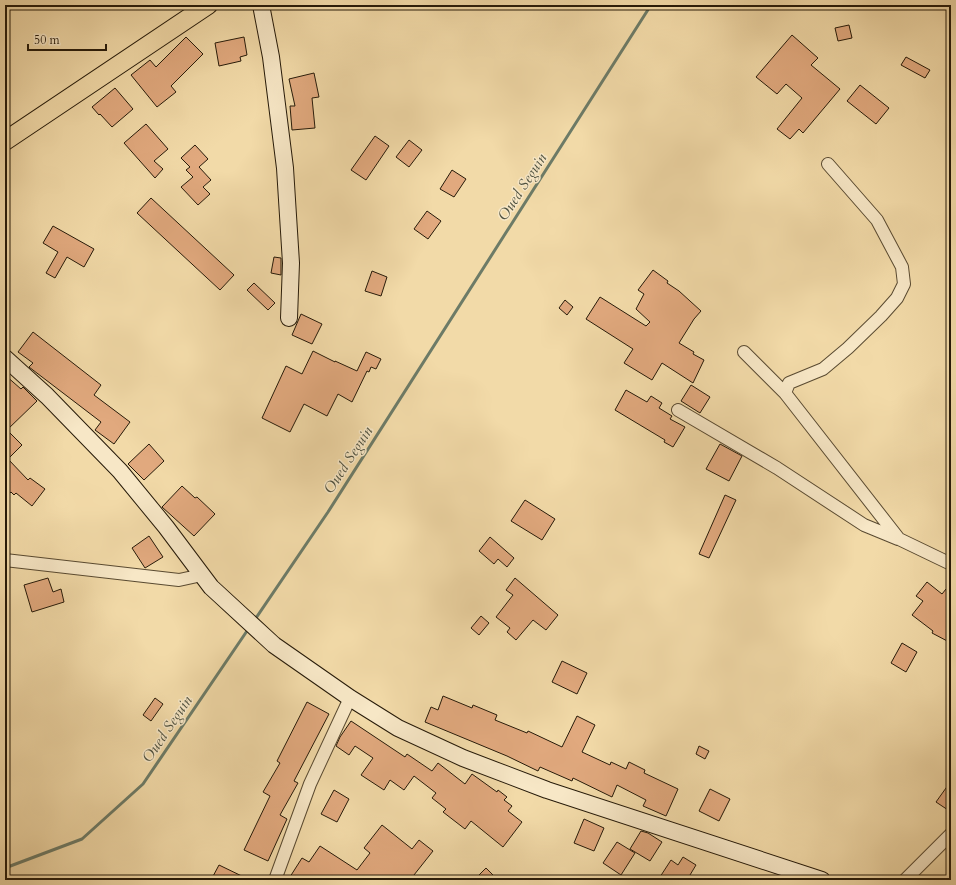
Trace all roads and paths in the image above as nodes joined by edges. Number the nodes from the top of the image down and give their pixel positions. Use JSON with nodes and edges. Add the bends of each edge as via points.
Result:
{"nodes":[{"id":1,"x":208,"y":5,"type":"edge"},
{"id":2,"x":261,"y":5,"type":"edge"},
{"id":3,"x":5,"y":141,"type":"edge"},
{"id":4,"x":828,"y":164,"type":"dead end"},
{"id":5,"x":289,"y":318,"type":"dead end"},
{"id":6,"x":744,"y":352,"type":"dead end"},
{"id":7,"x":5,"y":358,"type":"edge"},
{"id":8,"x":785,"y":393,"type":"junction"},
{"id":9,"x":678,"y":410,"type":"dead end"},
{"id":10,"x":899,"y":539,"type":"junction"},
{"id":11,"x":5,"y":560,"type":"edge"},
{"id":12,"x":951,"y":564,"type":"edge"},
{"id":13,"x":202,"y":575,"type":"junction"},
{"id":14,"x":350,"y":698,"type":"junction"},
{"id":15,"x":951,"y":834,"type":"edge"},
{"id":16,"x":275,"y":880,"type":"edge"},
{"id":17,"x":822,"y":880,"type":"edge"},
{"id":18,"x":905,"y":880,"type":"edge"}],
"edges":[{"from":1,"to":3,"type":"main road"},
{"from":2,"to":5,"type":"main road","via":[[272,58],[285,168],[291,263]]},
{"from":4,"to":8,"type":"street","via":[[877,220],[902,267],[904,284],[897,298],[848,348],[823,369],[789,383]]},
{"from":6,"to":8,"type":"street"},
{"from":7,"to":13,"type":"main road","via":[[47,396],[120,471]]},
{"from":8,"to":10,"type":"street"},
{"from":9,"to":10,"type":"street","via":[[777,468],[864,525]]},
{"from":10,"to":12,"type":"street"},
{"from":11,"to":13,"type":"street","via":[[179,580]]},
{"from":13,"to":14,"type":"main road","via":[[274,645]]},
{"from":14,"to":16,"type":"street","via":[[310,784]]},
{"from":14,"to":17,"type":"main road","via":[[398,728],[463,758],[546,790]]},
{"from":15,"to":18,"type":"street"}]}
